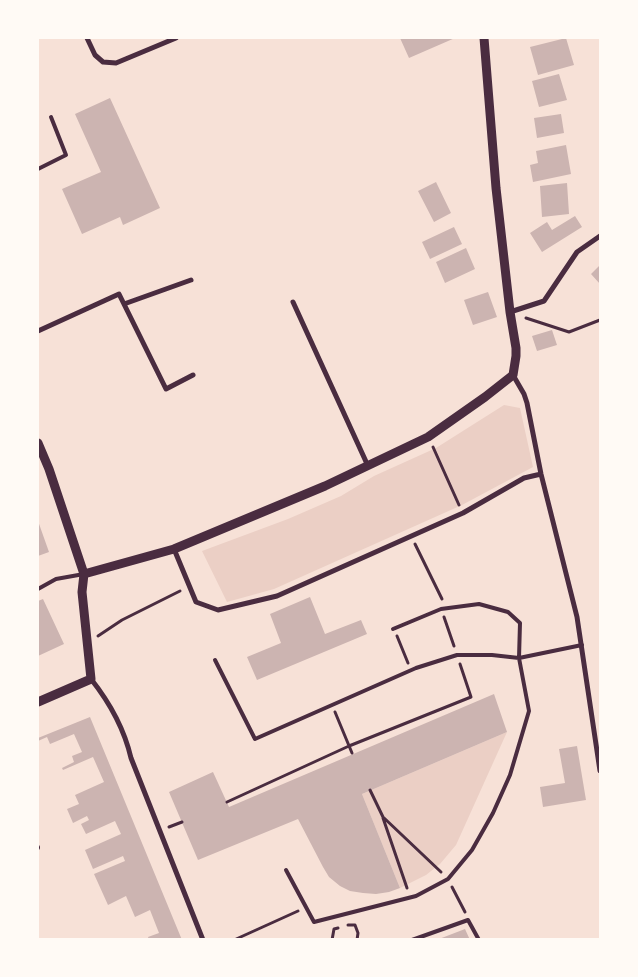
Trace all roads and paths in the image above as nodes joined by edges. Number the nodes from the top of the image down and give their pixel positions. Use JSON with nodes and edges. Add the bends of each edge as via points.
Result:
{"nodes":[{"id":1,"x":87,"y":38,"type":"edge"},
{"id":2,"x":176,"y":38,"type":"edge"},
{"id":3,"x":484,"y":38,"type":"edge"},
{"id":4,"x":51,"y":117,"type":"dead end"},
{"id":5,"x":38,"y":169,"type":"edge"},
{"id":6,"x":600,"y":236,"type":"edge"},
{"id":7,"x":191,"y":280,"type":"dead end"},
{"id":8,"x":293,"y":302,"type":"dead end"},
{"id":9,"x":124,"y":304,"type":"junction"},
{"id":10,"x":510,"y":312,"type":"junction"},
{"id":11,"x":600,"y":320,"type":"edge"},
{"id":12,"x":38,"y":331,"type":"edge"},
{"id":13,"x":194,"y":375,"type":"dead end"},
{"id":14,"x":513,"y":375,"type":"junction"},
{"id":15,"x":428,"y":437,"type":"junction"},
{"id":16,"x":38,"y":443,"type":"edge"},
{"id":17,"x":368,"y":467,"type":"junction"},
{"id":18,"x":541,"y":474,"type":"junction"},
{"id":19,"x":463,"y":513,"type":"junction"},
{"id":20,"x":411,"y":536,"type":"junction"},
{"id":21,"x":174,"y":549,"type":"junction"},
{"id":22,"x":84,"y":574,"type":"junction"},
{"id":23,"x":190,"y":587,"type":"junction"},
{"id":24,"x":38,"y":589,"type":"edge"},
{"id":25,"x":447,"y":608,"type":"junction"},
{"id":26,"x":441,"y":609,"type":"junction"},
{"id":27,"x":394,"y":629,"type":"joint"},
{"id":28,"x":88,"y":642,"type":"junction"},
{"id":29,"x":582,"y":645,"type":"junction"},
{"id":30,"x":456,"y":655,"type":"junction"},
{"id":31,"x":519,"y":658,"type":"junction"},
{"id":32,"x":215,"y":660,"type":"dead end"},
{"id":33,"x":411,"y":670,"type":"junction"},
{"id":34,"x":91,"y":679,"type":"junction"},
{"id":35,"x":38,"y":702,"type":"edge"},
{"id":36,"x":332,"y":705,"type":"junction"},
{"id":37,"x":349,"y":746,"type":"junction"},
{"id":38,"x":352,"y":753,"type":"dead end"},
{"id":39,"x":600,"y":771,"type":"edge"},
{"id":40,"x":370,"y":790,"type":"dead end"},
{"id":41,"x":226,"y":802,"type":"dead end"},
{"id":42,"x":383,"y":818,"type":"junction"},
{"id":43,"x":286,"y":870,"type":"dead end"},
{"id":44,"x":448,"y":879,"type":"junction"},
{"id":45,"x":411,"y":898,"type":"junction"},
{"id":46,"x":306,"y":907,"type":"junction"},
{"id":47,"x":468,"y":920,"type":"junction"},
{"id":48,"x":202,"y":940,"type":"edge"},
{"id":49,"x":234,"y":940,"type":"edge"},
{"id":50,"x":332,"y":940,"type":"edge"},
{"id":51,"x":357,"y":940,"type":"edge"},
{"id":52,"x":412,"y":940,"type":"edge"},
{"id":53,"x":479,"y":940,"type":"edge"}],
"edges":[{"from":1,"to":2,"type":"street","via":[[95,55],[103,62],[116,63]]},
{"from":3,"to":10,"type":"street"},
{"from":4,"to":5,"type":"lane","via":[[66,155]]},
{"from":6,"to":10,"type":"street","via":[[577,252],[544,301]]},
{"from":7,"to":9,"type":"street"},
{"from":8,"to":17,"type":"street"},
{"from":9,"to":12,"type":"street","via":[[119,294]]},
{"from":9,"to":13,"type":"street","via":[[166,389]]},
{"from":10,"to":11,"type":"path","via":[[569,332]]},
{"from":10,"to":14,"type":"street","via":[[516,348]]},
{"from":14,"to":15,"type":"street"},
{"from":14,"to":18,"type":"street","via":[[527,403]]},
{"from":15,"to":17,"type":"street"},
{"from":15,"to":19,"type":"path"},
{"from":16,"to":22,"type":"street"},
{"from":17,"to":21,"type":"street","via":[[280,507]]},
{"from":18,"to":19,"type":"street","via":[[524,478]]},
{"from":18,"to":29,"type":"street"},
{"from":19,"to":20,"type":"street"},
{"from":20,"to":23,"type":"street","via":[[277,596],[218,610],[196,602]]},
{"from":20,"to":25,"type":"path"},
{"from":21,"to":22,"type":"street"},
{"from":21,"to":23,"type":"street"},
{"from":22,"to":24,"type":"lane","via":[[56,580]]},
{"from":22,"to":28,"type":"street","via":[[82,592]]},
{"from":23,"to":28,"type":"path","via":[[122,620]]},
{"from":25,"to":26,"type":"lane"},
{"from":25,"to":31,"type":"lane","via":[[479,604],[508,612],[520,623]]},
{"from":26,"to":27,"type":"lane"},
{"from":26,"to":30,"type":"path"},
{"from":27,"to":33,"type":"path"},
{"from":28,"to":34,"type":"street"},
{"from":29,"to":31,"type":"lane"},
{"from":29,"to":39,"type":"street"},
{"from":30,"to":31,"type":"lane"},
{"from":30,"to":33,"type":"lane"},
{"from":30,"to":37,"type":"path","via":[[471,697]]},
{"from":31,"to":44,"type":"lane","via":[[529,711],[510,775],[494,813],[472,850]]},
{"from":32,"to":36,"type":"lane","via":[[255,740]]},
{"from":33,"to":36,"type":"lane"},
{"from":34,"to":35,"type":"street"},
{"from":34,"to":48,"type":"street","via":[[106,698],[125,735]]},
{"from":36,"to":37,"type":"path"},
{"from":37,"to":38,"type":"path"},
{"from":37,"to":41,"type":"path"},
{"from":40,"to":42,"type":"path"},
{"from":42,"to":44,"type":"path"},
{"from":42,"to":45,"type":"path"},
{"from":43,"to":46,"type":"lane"},
{"from":44,"to":45,"type":"lane"},
{"from":44,"to":47,"type":"path"},
{"from":45,"to":46,"type":"lane","via":[[314,922]]},
{"from":46,"to":49,"type":"path"},
{"from":47,"to":52,"type":"lane"},
{"from":47,"to":53,"type":"lane"},
{"from":50,"to":51,"type":"path","via":[[334,929],[356,924]]}]}
